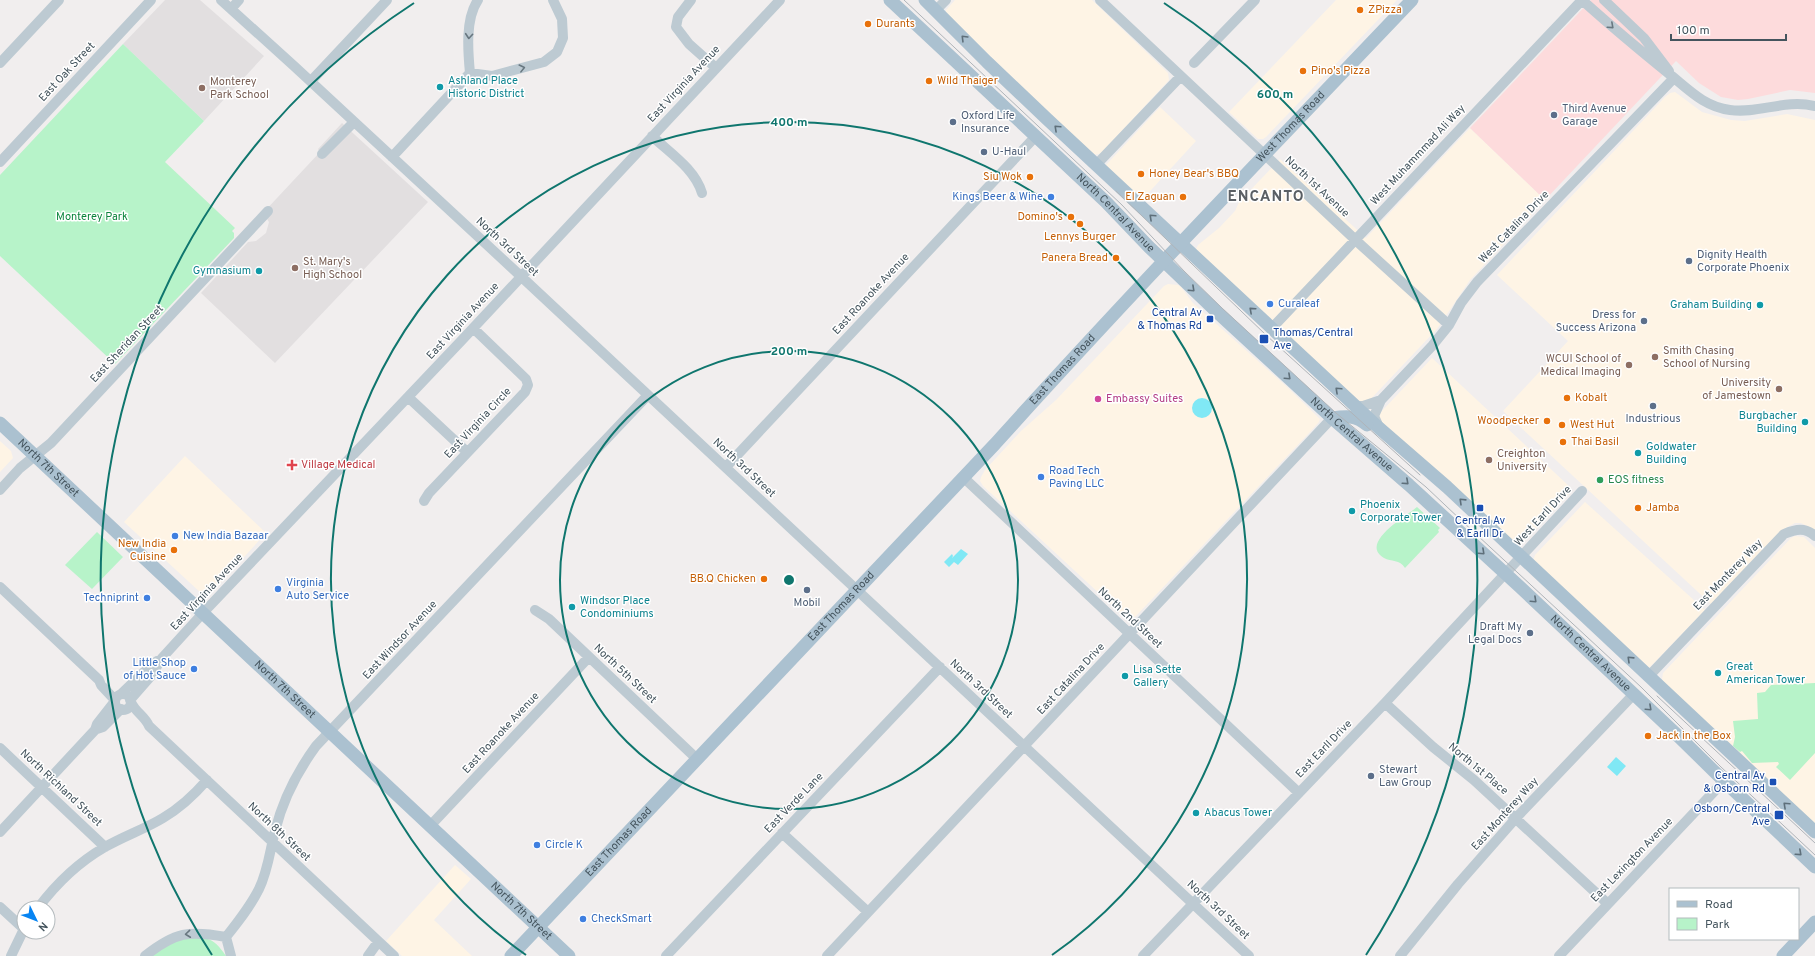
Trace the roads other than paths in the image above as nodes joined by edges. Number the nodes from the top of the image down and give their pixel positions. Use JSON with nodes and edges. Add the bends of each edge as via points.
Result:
{"nodes":[{"id":1,"x":59,"y":0,"type":"edge"},
{"id":2,"x":151,"y":0,"type":"edge"},
{"id":3,"x":221,"y":0,"type":"edge"},
{"id":4,"x":239,"y":0,"type":"edge"},
{"id":5,"x":387,"y":0,"type":"edge"},
{"id":6,"x":478,"y":0,"type":"edge"},
{"id":7,"x":553,"y":0,"type":"edge"},
{"id":8,"x":691,"y":0,"type":"edge"},
{"id":9,"x":780,"y":0,"type":"edge"},
{"id":10,"x":890,"y":0,"type":"edge"},
{"id":11,"x":925,"y":0,"type":"edge"},
{"id":12,"x":946,"y":0,"type":"edge"},
{"id":13,"x":1100,"y":0,"type":"edge"},
{"id":14,"x":1255,"y":0,"type":"edge"},
{"id":15,"x":1412,"y":0,"type":"edge"},
{"id":16,"x":1582,"y":0,"type":"edge"},
{"id":17,"x":1604,"y":0,"type":"edge"},
{"id":18,"x":231,"y":9,"type":"junction"},
{"id":19,"x":936,"y":10,"type":"junction"},
{"id":20,"x":0,"y":63,"type":"edge"},
{"id":21,"x":1194,"y":63,"type":"dead end"},
{"id":22,"x":716,"y":68,"type":"junction"},
{"id":23,"x":470,"y":73,"type":"junction"},
{"id":24,"x":1181,"y":76,"type":"junction"},
{"id":25,"x":1674,"y":78,"type":"junction"},
{"id":26,"x":311,"y":81,"type":"junction"},
{"id":27,"x":1815,"y":106,"type":"edge"},
{"id":28,"x":354,"y":122,"type":"junction"},
{"id":29,"x":652,"y":136,"type":"junction"},
{"id":30,"x":1035,"y":137,"type":"junction"},
{"id":31,"x":322,"y":154,"type":"dead end"},
{"id":32,"x":1265,"y":155,"type":"junction"},
{"id":33,"x":392,"y":157,"type":"junction"},
{"id":34,"x":0,"y":162,"type":"edge"},
{"id":35,"x":1097,"y":164,"type":"junction"},
{"id":36,"x":702,"y":193,"type":"dead end"},
{"id":37,"x":268,"y":211,"type":"dead end"},
{"id":38,"x":1355,"y":240,"type":"junction"},
{"id":39,"x":1181,"y":243,"type":"junction"},
{"id":40,"x":1167,"y":259,"type":"junction"},
{"id":41,"x":521,"y":277,"type":"junction"},
{"id":42,"x":1449,"y":325,"type":"junction"},
{"id":43,"x":473,"y":328,"type":"junction"},
{"id":44,"x":1272,"y":328,"type":"junction"},
{"id":45,"x":648,"y":395,"type":"junction"},
{"id":46,"x":408,"y":397,"type":"junction"},
{"id":47,"x":1381,"y":400,"type":"junction"},
{"id":48,"x":1355,"y":406,"type":"junction"},
{"id":49,"x":1332,"y":418,"type":"junction"},
{"id":50,"x":0,"y":422,"type":"edge"},
{"id":51,"x":1379,"y":428,"type":"junction"},
{"id":52,"x":1400,"y":446,"type":"junction"},
{"id":53,"x":467,"y":452,"type":"junction"},
{"id":54,"x":35,"y":455,"type":"junction"},
{"id":55,"x":726,"y":467,"type":"junction"},
{"id":56,"x":963,"y":477,"type":"junction"},
{"id":57,"x":0,"y":490,"type":"edge"},
{"id":58,"x":1582,"y":491,"type":"dead end"},
{"id":59,"x":424,"y":501,"type":"dead end"},
{"id":60,"x":1815,"y":536,"type":"edge"},
{"id":61,"x":1521,"y":557,"type":"junction"},
{"id":62,"x":1505,"y":574,"type":"junction"},
{"id":63,"x":0,"y":587,"type":"edge"},
{"id":64,"x":857,"y":589,"type":"junction"},
{"id":65,"x":535,"y":610,"type":"dead end"},
{"id":66,"x":203,"y":613,"type":"junction"},
{"id":67,"x":1130,"y":634,"type":"junction"},
{"id":68,"x":589,"y":657,"type":"junction"},
{"id":69,"x":162,"y":658,"type":"junction"},
{"id":70,"x":940,"y":667,"type":"junction"},
{"id":71,"x":1648,"y":677,"type":"junction"},
{"id":72,"x":1634,"y":694,"type":"junction"},
{"id":73,"x":118,"y":698,"type":"junction"},
{"id":74,"x":131,"y":701,"type":"junction"},
{"id":75,"x":1385,"y":703,"type":"junction"},
{"id":76,"x":122,"y":710,"type":"junction"},
{"id":77,"x":149,"y":726,"type":"junction"},
{"id":78,"x":95,"y":730,"type":"junction"},
{"id":79,"x":330,"y":731,"type":"junction"},
{"id":80,"x":1024,"y":746,"type":"junction"},
{"id":81,"x":0,"y":748,"type":"edge"},
{"id":82,"x":697,"y":759,"type":"junction"},
{"id":83,"x":207,"y":780,"type":"junction"},
{"id":84,"x":1724,"y":781,"type":"junction"},
{"id":85,"x":42,"y":787,"type":"junction"},
{"id":86,"x":1299,"y":793,"type":"junction"},
{"id":87,"x":1516,"y":818,"type":"junction"},
{"id":88,"x":430,"y":826,"type":"junction"},
{"id":89,"x":0,"y":832,"type":"edge"},
{"id":90,"x":1815,"y":832,"type":"edge"},
{"id":91,"x":782,"y":833,"type":"junction"},
{"id":92,"x":273,"y":843,"type":"junction"},
{"id":93,"x":105,"y":847,"type":"junction"},
{"id":94,"x":1815,"y":867,"type":"edge"},
{"id":95,"x":45,"y":900,"type":"edge"},
{"id":96,"x":1193,"y":903,"type":"junction"},
{"id":97,"x":1607,"y":903,"type":"junction"},
{"id":98,"x":0,"y":907,"type":"edge"},
{"id":99,"x":868,"y":912,"type":"junction"},
{"id":100,"x":16,"y":922,"type":"edge"},
{"id":101,"x":1815,"y":922,"type":"edge"},
{"id":102,"x":538,"y":927,"type":"junction"},
{"id":103,"x":226,"y":937,"type":"junction"},
{"id":104,"x":1799,"y":939,"type":"edge"},
{"id":105,"x":19,"y":940,"type":"edge"},
{"id":106,"x":1798,"y":940,"type":"edge"},
{"id":107,"x":378,"y":942,"type":"junction"},
{"id":108,"x":11,"y":956,"type":"edge"},
{"id":109,"x":145,"y":956,"type":"edge"},
{"id":110,"x":231,"y":956,"type":"edge"},
{"id":111,"x":368,"y":956,"type":"edge"},
{"id":112,"x":394,"y":956,"type":"edge"},
{"id":113,"x":511,"y":956,"type":"edge"},
{"id":114,"x":569,"y":956,"type":"edge"},
{"id":115,"x":666,"y":956,"type":"edge"},
{"id":116,"x":827,"y":956,"type":"edge"},
{"id":117,"x":1143,"y":956,"type":"edge"},
{"id":118,"x":1249,"y":956,"type":"edge"},
{"id":119,"x":1400,"y":956,"type":"edge"},
{"id":120,"x":1559,"y":956,"type":"edge"},
{"id":121,"x":1783,"y":956,"type":"edge"}],
"edges":[{"from":1,"to":20,"type":"street"},
{"from":2,"to":34,"type":"street","name":"East Oak Street"},
{"from":3,"to":18,"type":"street","name":"North 3rd Street"},
{"from":4,"to":18,"type":"street"},
{"from":5,"to":26,"type":"street"},
{"from":6,"to":23,"type":"street","one_way":true,"via":[[468,40]]},
{"from":23,"to":7,"type":"street","one_way":true,"via":[[492,76],[544,62],[557,52],[563,38],[562,19]]},
{"from":8,"to":22,"type":"street","via":[[678,17],[676,27],[689,44]]},
{"from":9,"to":22,"type":"street","name":"East Virginia Avenue"},
{"from":10,"to":30,"type":"main road","name":"North Central Avenue"},
{"from":11,"to":19,"type":"main road","name":"North Central Avenue"},
{"from":12,"to":19,"type":"street"},
{"from":13,"to":24,"type":"street","name":"North 1st Avenue"},
{"from":14,"to":21,"type":"street"},
{"from":15,"to":32,"type":"main road","name":"West Thomas Road"},
{"from":16,"to":25,"type":"street","one_way":true},
{"from":16,"to":38,"type":"street","name":"West Muhammmad Ali Way"},
{"from":17,"to":25,"type":"street","via":[[1644,38]]},
{"from":18,"to":26,"type":"street","name":"North 3rd Street"},
{"from":35,"to":19,"type":"main road","name":"North Central Avenue","one_way":true,"via":[[987,62]]},
{"from":22,"to":29,"type":"street","name":"East Virginia Avenue"},
{"from":23,"to":33,"type":"street"},
{"from":24,"to":32,"type":"street","name":"North 1st Avenue"},
{"from":24,"to":35,"type":"street"},
{"from":25,"to":27,"type":"street","via":[[1692,94],[1724,109],[1748,110],[1782,104]]},
{"from":25,"to":42,"type":"street","name":"West Catalina Drive","via":[[1477,282]]},
{"from":26,"to":28,"type":"street","name":"North 3rd Street"},
{"from":28,"to":31,"type":"street"},
{"from":28,"to":33,"type":"street","name":"North 3rd Street"},
{"from":29,"to":36,"type":"street","via":[[693,174],[700,184]]},
{"from":29,"to":41,"type":"street","name":"East Virginia Avenue"},
{"from":30,"to":40,"type":"main road","name":"North Central Avenue"},
{"from":30,"to":55,"type":"street","name":"East Roanoke Avenue"},
{"from":32,"to":38,"type":"street","name":"North 1st Avenue"},
{"from":32,"to":39,"type":"main road","name":"West Thomas Road"},
{"from":33,"to":41,"type":"street","name":"North 3rd Street"},
{"from":39,"to":35,"type":"main road","name":"North Central Avenue","one_way":true},
{"from":37,"to":54,"type":"street","name":"East Sheridan Street","via":[[51,443]]},
{"from":38,"to":42,"type":"street","name":"North 1st Avenue"},
{"from":38,"to":44,"type":"street","name":"West Muhammmad Ali Way"},
{"from":39,"to":40,"type":"main road","name":"West Thomas Road"},
{"from":44,"to":39,"type":"main road","name":"North Central Avenue","one_way":true},
{"from":40,"to":49,"type":"main road","name":"North Central Avenue","one_way":true},
{"from":40,"to":56,"type":"main road","name":"East Thomas Road"},
{"from":41,"to":43,"type":"street","name":"East Virginia Avenue"},
{"from":41,"to":45,"type":"street","name":"North 3rd Street"},
{"from":42,"to":47,"type":"street","name":"West Catalina Drive"},
{"from":43,"to":46,"type":"street","name":"East Virginia Avenue"},
{"from":43,"to":53,"type":"street","name":"East Virginia Circle","via":[[526,379],[528,385],[525,392]]},
{"from":48,"to":44,"type":"main road","name":"North Central Avenue","one_way":true},
{"from":45,"to":55,"type":"street","name":"North 3rd Street"},
{"from":45,"to":79,"type":"street","name":"East Windsor Avenue"},
{"from":46,"to":53,"type":"street"},
{"from":46,"to":66,"type":"street","name":"East Virginia Avenue"},
{"from":47,"to":48,"type":"street","name":"West Catalina Drive"},
{"from":47,"to":51,"type":"street","name":"West Catalina Drive","via":[[1374,416]]},
{"from":48,"to":51,"type":"main road","name":"North Central Avenue"},
{"from":49,"to":52,"type":"main road","via":[[1357,418],[1387,442]]},
{"from":49,"to":62,"type":"main road","name":"North Central Avenue","one_way":true},
{"from":49,"to":67,"type":"street","name":"East Catalina Drive"},
{"from":50,"to":54,"type":"main road","name":"North 7th Street"},
{"from":51,"to":52,"type":"main road","name":"North Central Avenue"},
{"from":61,"to":52,"type":"main road","name":"North Central Avenue","one_way":true},
{"from":53,"to":59,"type":"street","name":"East Virginia Circle"},
{"from":54,"to":57,"type":"street","name":"East Sheridan Street"},
{"from":54,"to":66,"type":"main road","name":"North 7th Street"},
{"from":55,"to":64,"type":"street","name":"North 3rd Street"},
{"from":56,"to":64,"type":"main road","name":"East Thomas Road"},
{"from":56,"to":67,"type":"street","name":"North 2nd Street"},
{"from":58,"to":61,"type":"street","name":"West Earll Drive"},
{"from":60,"to":71,"type":"street","name":"East Monterey Way","via":[[1805,530],[1796,529],[1784,534]]},
{"from":61,"to":62,"type":"street","name":"East Earll Drive"},
{"from":71,"to":61,"type":"main road","name":"North Central Avenue","one_way":true},
{"from":62,"to":72,"type":"main road","name":"North Central Avenue","one_way":true},
{"from":62,"to":75,"type":"street","name":"East Earll Drive"},
{"from":63,"to":73,"type":"street","via":[[99,680],[101,685]]},
{"from":64,"to":70,"type":"street","name":"North 3rd Street"},
{"from":64,"to":82,"type":"main road","name":"East Thomas Road"},
{"from":65,"to":68,"type":"street","name":"North 5th Street","via":[[546,616]]},
{"from":66,"to":69,"type":"street","name":"East Virginia Avenue"},
{"from":66,"to":79,"type":"main road","name":"North 7th Street"},
{"from":67,"to":80,"type":"street","name":"East Catalina Drive"},
{"from":67,"to":86,"type":"street","name":"North 2nd Street"},
{"from":68,"to":82,"type":"street","name":"North 5th Street"},
{"from":68,"to":88,"type":"street","name":"East Roanoke Avenue"},
{"from":69,"to":73,"type":"street","name":"East Virginia Avenue"},
{"from":69,"to":74,"type":"street","name":"East Virginia Avenue"},
{"from":70,"to":80,"type":"street","name":"North 3rd Street"},
{"from":70,"to":91,"type":"street","name":"East Verde Lane"},
{"from":90,"to":71,"type":"main road","name":"North Central Avenue","one_way":true},
{"from":72,"to":84,"type":"main road","name":"North Central Avenue","one_way":true},
{"from":72,"to":87,"type":"street","name":"East Monterey Way"},
{"from":73,"to":74,"type":"street","via":[[126,694]]},
{"from":73,"to":76,"type":"street","via":[[116,706]]},
{"from":73,"to":78,"type":"street","name":"East Virginia Avenue"},
{"from":74,"to":76,"type":"street","via":[[129,706]]},
{"from":74,"to":77,"type":"street","name":"North 8th Street","via":[[132,706],[146,719]]},
{"from":75,"to":86,"type":"street","name":"East Earll Drive"},
{"from":75,"to":87,"type":"street","name":"North 1st Place"},
{"from":76,"to":77,"type":"street","name":"North 8th Street","via":[[141,724]]},
{"from":76,"to":78,"type":"street","name":"East Virginia Avenue","via":[[103,727]]},
{"from":77,"to":83,"type":"street","name":"North 8th Street"},
{"from":78,"to":85,"type":"street","name":"East Virginia Avenue"},
{"from":79,"to":88,"type":"main road","name":"North 7th Street"},
{"from":79,"to":92,"type":"street","name":"East Windsor Avenue","via":[[304,763],[288,791],[280,811]]},
{"from":80,"to":96,"type":"street","name":"North 3rd Street"},
{"from":80,"to":99,"type":"street","name":"East Catalina Drive"},
{"from":81,"to":85,"type":"street","name":"North Richland Street"},
{"from":82,"to":102,"type":"main road","name":"East Thomas Road"},
{"from":83,"to":92,"type":"street","name":"North 8th Street"},
{"from":83,"to":93,"type":"street","via":[[185,802],[163,818]]},
{"from":84,"to":94,"type":"main road","name":"North Central Avenue","one_way":true},
{"from":84,"to":97,"type":"street","name":"East Lexington Avenue"},
{"from":85,"to":89,"type":"street","name":"East Virginia Avenue"},
{"from":85,"to":93,"type":"street","name":"North Richland Street"},
{"from":86,"to":96,"type":"street","name":"East Earll Drive"},
{"from":87,"to":97,"type":"street","name":"North 1st Place"},
{"from":87,"to":119,"type":"street","name":"East Monterey Way"},
{"from":88,"to":102,"type":"main road","name":"North 7th Street"},
{"from":91,"to":99,"type":"street"},
{"from":91,"to":115,"type":"street","name":"East Verde Lane"},
{"from":92,"to":103,"type":"street","name":"East Windsor Avenue","via":[[259,889]]},
{"from":92,"to":107,"type":"street","name":"North 8th Street"},
{"from":93,"to":95,"type":"street","via":[[72,871]]},
{"from":96,"to":117,"type":"street","name":"East Earll Drive"},
{"from":96,"to":118,"type":"street","name":"North 3rd Street"},
{"from":97,"to":120,"type":"street","name":"East Lexington Avenue"},
{"from":98,"to":100,"type":"street"},
{"from":99,"to":116,"type":"street","name":"East Catalina Drive"},
{"from":101,"to":104,"type":"main road"},
{"from":102,"to":113,"type":"main road","name":"East Thomas Road"},
{"from":102,"to":114,"type":"main road","name":"North 7th Street"},
{"from":103,"to":109,"type":"street","one_way":true,"via":[[200,932],[181,934],[160,944]]},
{"from":103,"to":110,"type":"street"},
{"from":105,"to":108,"type":"street"},
{"from":106,"to":121,"type":"main road"},
{"from":107,"to":111,"type":"street"},
{"from":107,"to":112,"type":"street","name":"North 8th Street"}]}
